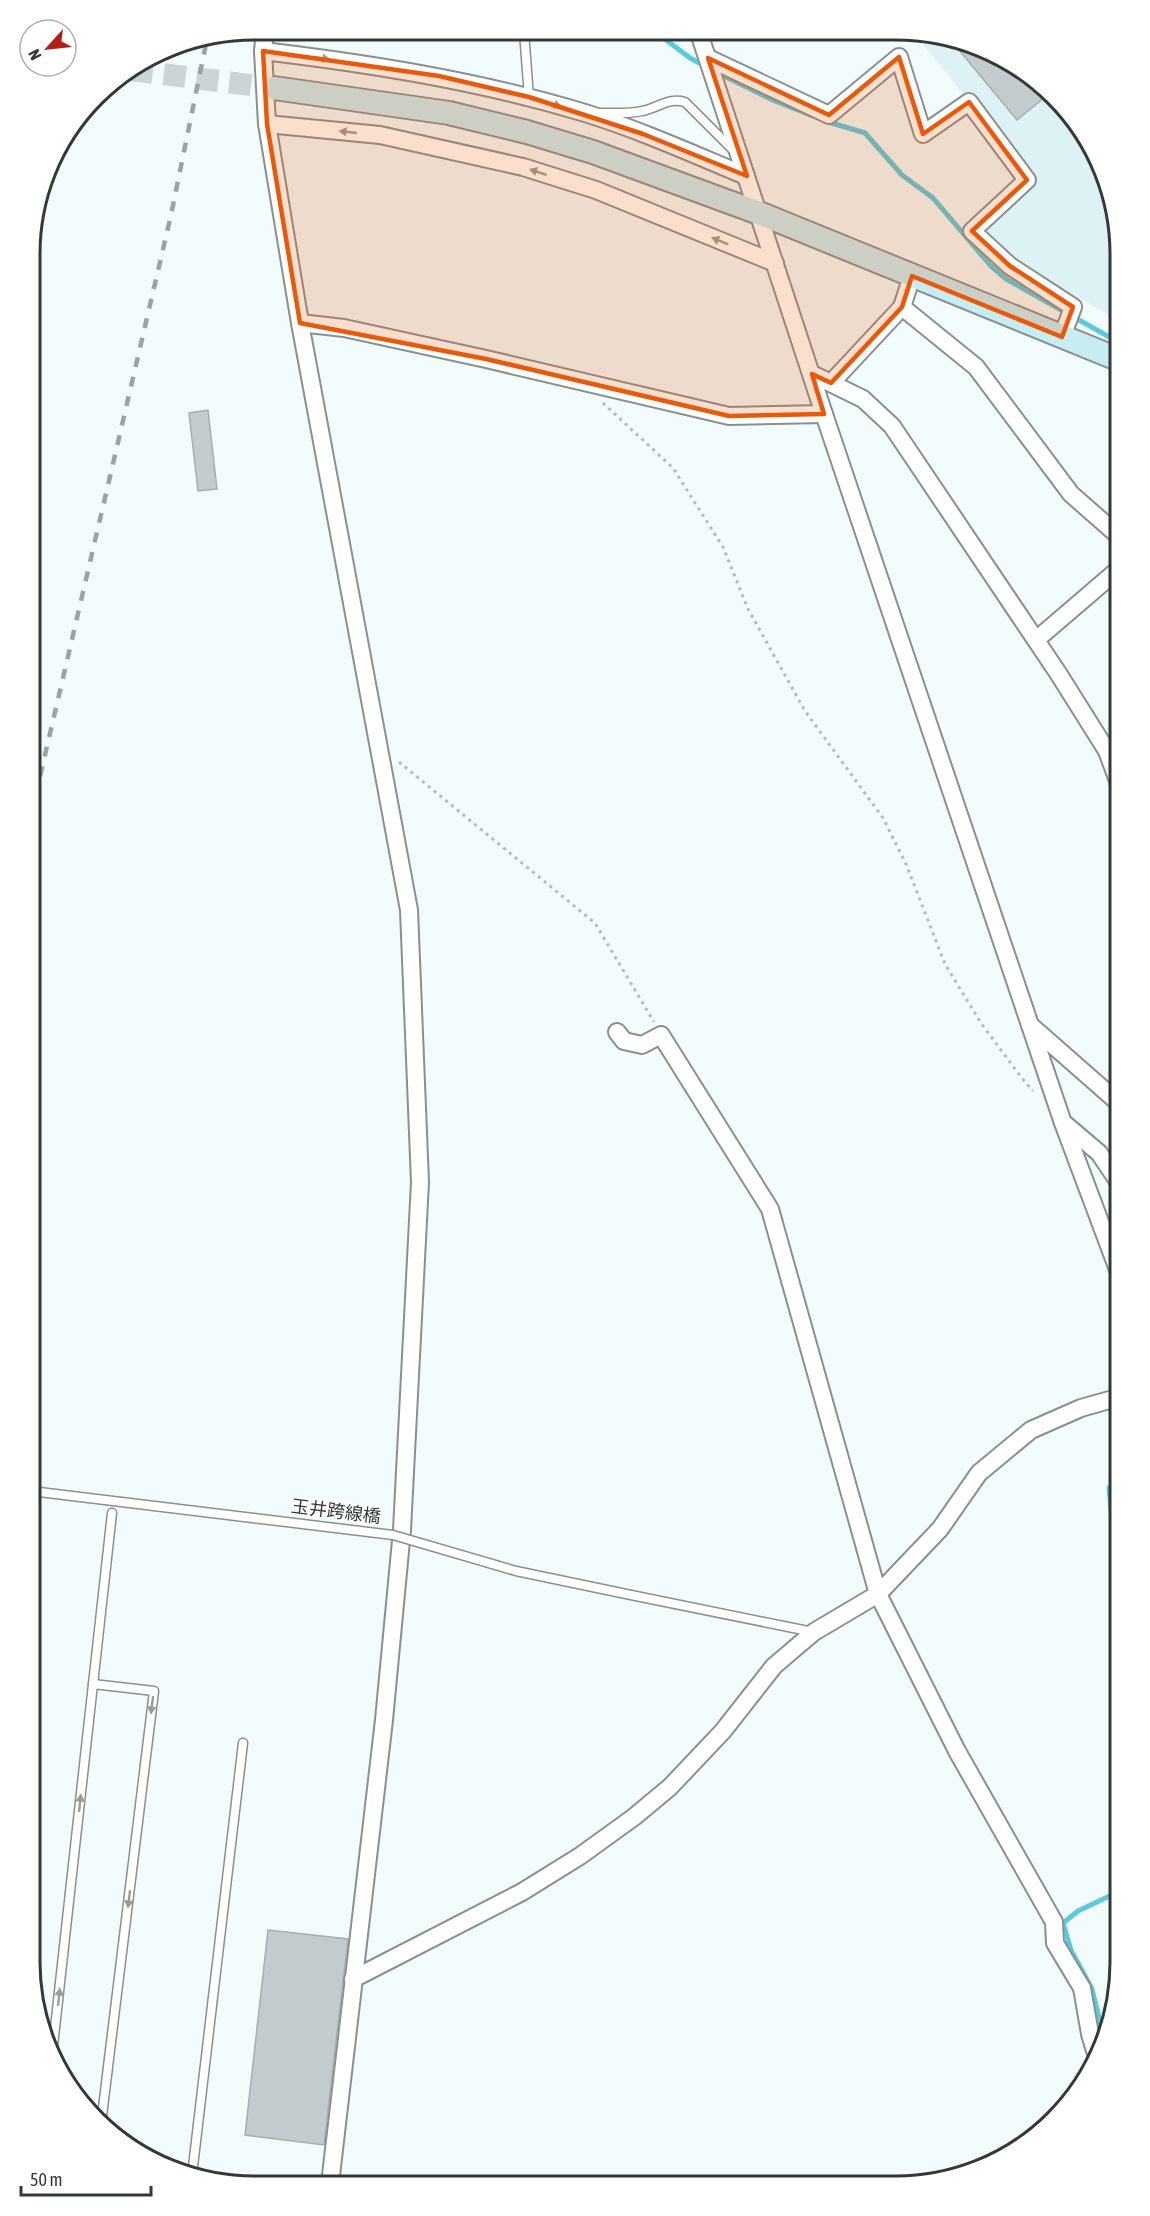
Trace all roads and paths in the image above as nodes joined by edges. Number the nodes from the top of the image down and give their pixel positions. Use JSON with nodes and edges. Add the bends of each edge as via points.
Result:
{"nodes":[{"id":1,"x":702,"y":40,"type":"edge"},
{"id":2,"x":264,"y":41,"type":"edge"},
{"id":3,"x":525,"y":41,"type":"edge"},
{"id":4,"x":263,"y":51,"type":"junction"},
{"id":5,"x":708,"y":58,"type":"junction"},
{"id":6,"x":274,"y":88,"type":"tunnel mouth"},
{"id":7,"x":529,"y":97,"type":"junction"},
{"id":8,"x":586,"y":114,"type":"junction"},
{"id":9,"x":267,"y":124,"type":"junction"},
{"id":10,"x":741,"y":157,"type":"junction"},
{"id":11,"x":746,"y":176,"type":"junction"},
{"id":12,"x":759,"y":213,"type":"junction"},
{"id":13,"x":775,"y":263,"type":"junction"},
{"id":14,"x":912,"y":276,"type":"junction"},
{"id":15,"x":902,"y":307,"type":"junction"},
{"id":16,"x":300,"y":323,"type":"junction"},
{"id":17,"x":1064,"y":331,"type":"junction"},
{"id":18,"x":1110,"y":355,"type":"edge"},
{"id":19,"x":812,"y":374,"type":"junction"},
{"id":20,"x":831,"y":383,"type":"junction"},
{"id":21,"x":602,"y":386,"type":"junction"},
{"id":22,"x":824,"y":414,"type":"junction"},
{"id":23,"x":1110,"y":528,"type":"edge"},
{"id":24,"x":1110,"y":577,"type":"edge"},
{"id":25,"x":1036,"y":640,"type":"junction"},
{"id":26,"x":377,"y":744,"type":"junction"},
{"id":27,"x":1110,"y":759,"type":"edge"},
{"id":28,"x":1030,"y":1024,"type":"junction"},
{"id":29,"x":617,"y":1032,"type":"dead end"},
{"id":30,"x":661,"y":1035,"type":"junction"},
{"id":31,"x":1035,"y":1092,"type":"dead end"},
{"id":32,"x":1110,"y":1095,"type":"edge"},
{"id":33,"x":1063,"y":1123,"type":"junction"},
{"id":34,"x":1110,"y":1170,"type":"edge"},
{"id":35,"x":1110,"y":1248,"type":"edge"},
{"id":36,"x":1110,"y":1400,"type":"edge"},
{"id":37,"x":40,"y":1492,"type":"edge"},
{"id":38,"x":112,"y":1513,"type":"dead end"},
{"id":39,"x":879,"y":1594,"type":"junction"},
{"id":40,"x":814,"y":1632,"type":"junction"},
{"id":41,"x":93,"y":1684,"type":"junction"},
{"id":42,"x":243,"y":1743,"type":"dead end"},
{"id":43,"x":353,"y":1979,"type":"junction"},
{"id":44,"x":54,"y":2036,"type":"edge"},
{"id":45,"x":1093,"y":2043,"type":"edge"},
{"id":46,"x":102,"y":2112,"type":"edge"},
{"id":47,"x":193,"y":2166,"type":"edge"},
{"id":48,"x":331,"y":2176,"type":"edge"}],
"edges":[{"from":1,"to":5,"type":"street"},
{"from":2,"to":4,"type":"street"},
{"from":3,"to":7,"type":"lane"},
{"from":4,"to":7,"type":"street","one_way":true,"via":[[439,76]]},
{"from":4,"to":9,"type":"street"},
{"from":5,"to":10,"type":"street"},
{"from":5,"to":17,"type":"street","via":[[829,115],[899,57],[923,134],[969,102],[1027,180],[972,231],[1010,266],[1073,307]]},
{"from":6,"to":12,"type":"street","via":[[449,113],[527,132]]},
{"from":7,"to":8,"type":"street","one_way":true},
{"from":8,"to":10,"type":"lane","via":[[640,111],[676,99],[685,102]]},
{"from":8,"to":11,"type":"street"},
{"from":13,"to":9,"type":"street","one_way":true,"via":[[596,190],[523,167],[380,135]]},
{"from":9,"to":16,"type":"street"},
{"from":10,"to":11,"type":"street"},
{"from":11,"to":12,"type":"street"},
{"from":12,"to":13,"type":"street"},
{"from":12,"to":14,"type":"street"},
{"from":13,"to":19,"type":"street"},
{"from":14,"to":15,"type":"street"},
{"from":14,"to":17,"type":"street"},
{"from":15,"to":20,"type":"street"},
{"from":15,"to":23,"type":"street","via":[[976,367],[1071,494]]},
{"from":16,"to":21,"type":"street","via":[[354,331]]},
{"from":16,"to":26,"type":"street"},
{"from":17,"to":18,"type":"street"},
{"from":19,"to":20,"type":"street"},
{"from":19,"to":22,"type":"street"},
{"from":20,"to":25,"type":"street","via":[[862,399],[892,426]]},
{"from":21,"to":22,"type":"street","via":[[729,416]]},
{"from":21,"to":31,"type":"path","via":[[604,404],[673,468],[723,547],[748,609],[805,711],[883,818],[906,864],[945,964],[981,1023]]},
{"from":22,"to":28,"type":"street"},
{"from":24,"to":25,"type":"street"},
{"from":25,"to":27,"type":"street"},
{"from":26,"to":30,"type":"path","via":[[595,923]]},
{"from":26,"to":43,"type":"street","via":[[409,910],[420,1182],[402,1530]]},
{"from":28,"to":32,"type":"street"},
{"from":28,"to":33,"type":"street"},
{"from":29,"to":30,"type":"street","via":[[624,1041],[642,1045]]},
{"from":30,"to":39,"type":"street","via":[[770,1209]]},
{"from":33,"to":34,"type":"street","via":[[1099,1154]]},
{"from":33,"to":35,"type":"street"},
{"from":36,"to":39,"type":"street","via":[[1031,1430],[979,1473],[939,1529]]},
{"from":37,"to":40,"type":"lane","name":"玉井跨線橋","bridge":true,"via":[[393,1535],[516,1571]]},
{"from":38,"to":41,"type":"lane"},
{"from":39,"to":40,"type":"street"},
{"from":39,"to":45,"type":"street","via":[[957,1751],[1054,1922],[1055,1943],[1082,1988]]},
{"from":40,"to":43,"type":"street","via":[[774,1666],[723,1731],[670,1787],[634,1816],[522,1892]]},
{"from":44,"to":41,"type":"lane","one_way":true},
{"from":41,"to":46,"type":"lane","one_way":true,"via":[[154,1691]]},
{"from":42,"to":47,"type":"lane"},
{"from":43,"to":48,"type":"street"}]}
